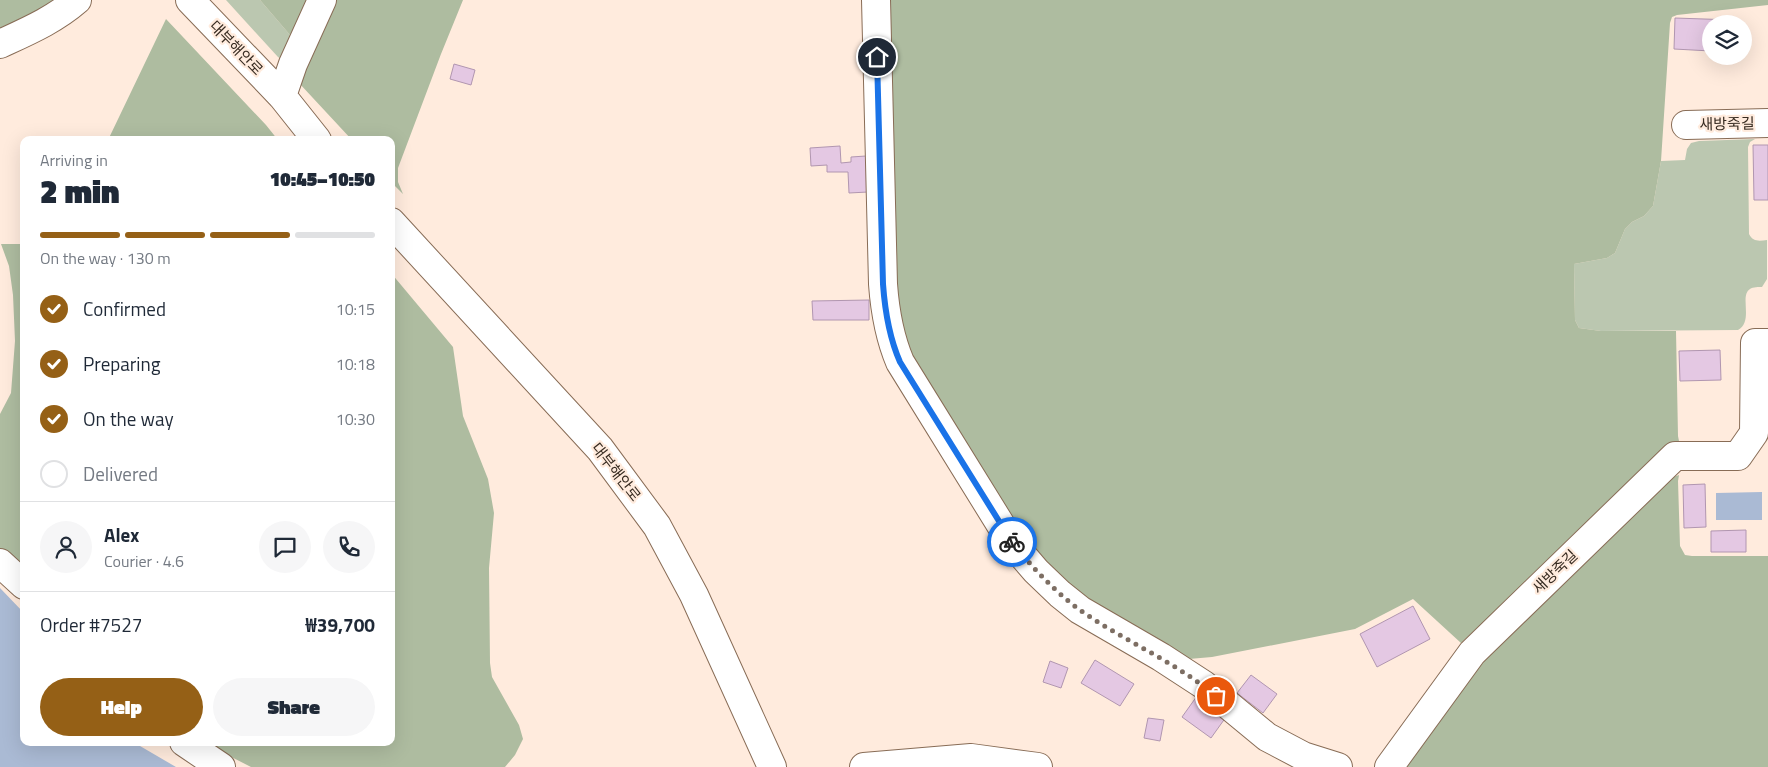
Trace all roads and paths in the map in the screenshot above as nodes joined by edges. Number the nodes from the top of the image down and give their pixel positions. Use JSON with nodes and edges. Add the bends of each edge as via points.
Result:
{"nodes":[{"id":1,"x":77,"y":0,"type":"edge"},
{"id":2,"x":190,"y":0,"type":"edge"},
{"id":3,"x":322,"y":0,"type":"edge"},
{"id":4,"x":876,"y":0,"type":"edge"},
{"id":5,"x":0,"y":44,"type":"edge"},
{"id":6,"x":282,"y":96,"type":"junction"},
{"id":7,"x":1768,"y":124,"type":"edge"},
{"id":8,"x":1686,"y":125,"type":"dead end"},
{"id":9,"x":314,"y":136,"type":"edge"},
{"id":10,"x":395,"y":226,"type":"edge"},
{"id":11,"x":1768,"y":343,"type":"edge"},
{"id":12,"x":1761,"y":433,"type":"edge"},
{"id":13,"x":0,"y":563,"type":"edge"},
{"id":14,"x":20,"y":581,"type":"edge"},
{"id":15,"x":190,"y":746,"type":"edge"},
{"id":16,"x":221,"y":767,"type":"edge"},
{"id":17,"x":772,"y":767,"type":"edge"},
{"id":18,"x":864,"y":767,"type":"edge"},
{"id":19,"x":1038,"y":767,"type":"edge"},
{"id":20,"x":1338,"y":767,"type":"edge"},
{"id":21,"x":1389,"y":767,"type":"edge"}],
"edges":[{"from":1,"to":5,"type":"street","via":[[43,25]]},
{"from":2,"to":6,"type":"street","name":"대부해안로"},
{"from":3,"to":6,"type":"street"},
{"from":4,"to":20,"type":"street","via":[[883,284],[891,342],[900,362],[1012,543],[1060,594],[1080,610],[1204,685],[1267,737],[1303,756]]},
{"from":6,"to":9,"type":"street","name":"대부해안로"},
{"from":7,"to":8,"type":"street","name":"새방죽길"},
{"from":10,"to":17,"type":"street","name":"대부해안로","via":[[600,449],[657,526],[694,595]]},
{"from":11,"to":12,"type":"street","name":"새방죽길","via":[[1755,343]]},
{"from":12,"to":21,"type":"street","name":"새방죽길","via":[[1738,456],[1675,456],[1472,653]]},
{"from":13,"to":14,"type":"street"},
{"from":15,"to":16,"type":"street"},
{"from":18,"to":19,"type":"street","via":[[971,758]]}]}
